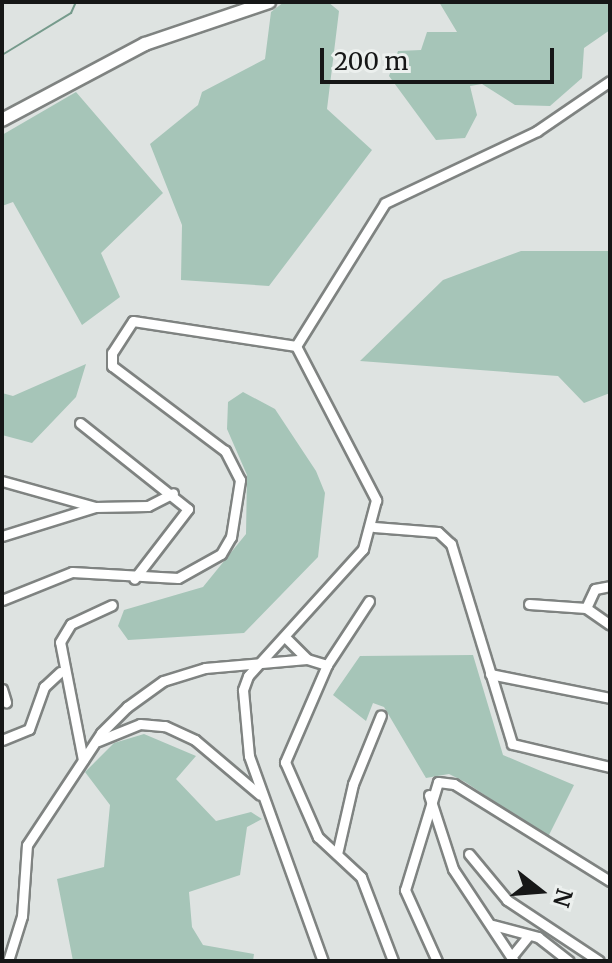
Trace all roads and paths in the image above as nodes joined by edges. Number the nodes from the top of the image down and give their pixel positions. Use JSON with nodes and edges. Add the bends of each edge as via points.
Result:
{"nodes":[{"id":1,"x":269,"y":2,"type":"edge"},
{"id":2,"x":610,"y":81,"type":"edge"},
{"id":3,"x":2,"y":120,"type":"edge"},
{"id":4,"x":296,"y":346,"type":"junction"},
{"id":5,"x":80,"y":423,"type":"dead end"},
{"id":6,"x":2,"y":481,"type":"edge"},
{"id":7,"x":173,"y":493,"type":"junction"},
{"id":8,"x":95,"y":507,"type":"junction"},
{"id":9,"x":374,"y":527,"type":"junction"},
{"id":10,"x":2,"y":536,"type":"edge"},
{"id":11,"x":134,"y":579,"type":"junction"},
{"id":12,"x":610,"y":586,"type":"edge"},
{"id":13,"x":2,"y":600,"type":"edge"},
{"id":14,"x":369,"y":601,"type":"dead end"},
{"id":15,"x":529,"y":604,"type":"dead end"},
{"id":16,"x":112,"y":605,"type":"dead end"},
{"id":17,"x":586,"y":608,"type":"junction"},
{"id":18,"x":610,"y":625,"type":"edge"},
{"id":19,"x":287,"y":639,"type":"junction"},
{"id":20,"x":307,"y":659,"type":"junction"},
{"id":21,"x":327,"y":665,"type":"junction"},
{"id":22,"x":259,"y":666,"type":"junction"},
{"id":23,"x":60,"y":672,"type":"junction"},
{"id":24,"x":490,"y":674,"type":"junction"},
{"id":25,"x":2,"y":689,"type":"edge"},
{"id":26,"x":610,"y":698,"type":"edge"},
{"id":27,"x":6,"y":702,"type":"dead end"},
{"id":28,"x":381,"y":715,"type":"dead end"},
{"id":29,"x":2,"y":740,"type":"edge"},
{"id":30,"x":96,"y":742,"type":"junction"},
{"id":31,"x":83,"y":760,"type":"junction"},
{"id":32,"x":610,"y":767,"type":"edge"},
{"id":33,"x":429,"y":795,"type":"junction"},
{"id":34,"x":262,"y":797,"type":"junction"},
{"id":35,"x":337,"y":854,"type":"junction"},
{"id":36,"x":469,"y":854,"type":"dead end"},
{"id":37,"x":610,"y":881,"type":"edge"},
{"id":38,"x":493,"y":925,"type":"junction"},
{"id":39,"x":529,"y":935,"type":"junction"},
{"id":40,"x":513,"y":958,"type":"edge"},
{"id":41,"x":8,"y":961,"type":"edge"},
{"id":42,"x":323,"y":961,"type":"edge"},
{"id":43,"x":393,"y":961,"type":"edge"},
{"id":44,"x":437,"y":961,"type":"edge"},
{"id":45,"x":569,"y":961,"type":"edge"},
{"id":46,"x":599,"y":961,"type":"edge"}],
"edges":[{"from":1,"to":3,"type":"street","via":[[145,44]]},
{"from":2,"to":4,"type":"street","via":[[511,145],[385,203]]},
{"from":4,"to":9,"type":"street","via":[[376,500]]},
{"from":4,"to":11,"type":"street","via":[[140,318],[119,338],[110,360],[116,371],[196,423],[225,451],[240,480],[239,517],[221,554],[178,578]]},
{"from":5,"to":7,"type":"street"},
{"from":6,"to":8,"type":"street"},
{"from":7,"to":8,"type":"street","via":[[148,506]]},
{"from":7,"to":11,"type":"street","via":[[188,514]]},
{"from":8,"to":10,"type":"street"},
{"from":9,"to":19,"type":"street"},
{"from":9,"to":24,"type":"street","via":[[438,532],[451,544]]},
{"from":11,"to":13,"type":"street","via":[[72,572]]},
{"from":12,"to":17,"type":"street","via":[[595,589]]},
{"from":14,"to":21,"type":"street"},
{"from":15,"to":17,"type":"street"},
{"from":16,"to":23,"type":"street","via":[[64,633]]},
{"from":17,"to":18,"type":"street"},
{"from":19,"to":20,"type":"street"},
{"from":19,"to":22,"type":"street"},
{"from":20,"to":21,"type":"street"},
{"from":20,"to":22,"type":"street"},
{"from":21,"to":35,"type":"street","via":[[285,762],[310,824]]},
{"from":22,"to":30,"type":"street","via":[[205,668],[163,681]]},
{"from":22,"to":34,"type":"street","via":[[244,682],[242,705]]},
{"from":23,"to":29,"type":"street","via":[[44,687],[29,729]]},
{"from":23,"to":31,"type":"street"},
{"from":24,"to":26,"type":"street"},
{"from":24,"to":32,"type":"street","via":[[516,748]]},
{"from":25,"to":27,"type":"street"},
{"from":28,"to":35,"type":"street","via":[[353,784]]},
{"from":30,"to":31,"type":"street"},
{"from":30,"to":34,"type":"street","via":[[140,724],[165,726],[195,740]]},
{"from":31,"to":41,"type":"street","via":[[27,845],[22,916]]},
{"from":33,"to":37,"type":"street","via":[[438,782],[454,784]]},
{"from":33,"to":38,"type":"street","via":[[453,869]]},
{"from":33,"to":44,"type":"street","via":[[405,890]]},
{"from":34,"to":42,"type":"street"},
{"from":35,"to":43,"type":"street","via":[[361,877]]},
{"from":36,"to":46,"type":"street","via":[[497,892]]},
{"from":38,"to":39,"type":"street"},
{"from":38,"to":40,"type":"street"},
{"from":39,"to":40,"type":"street"},
{"from":39,"to":45,"type":"street"}]}
